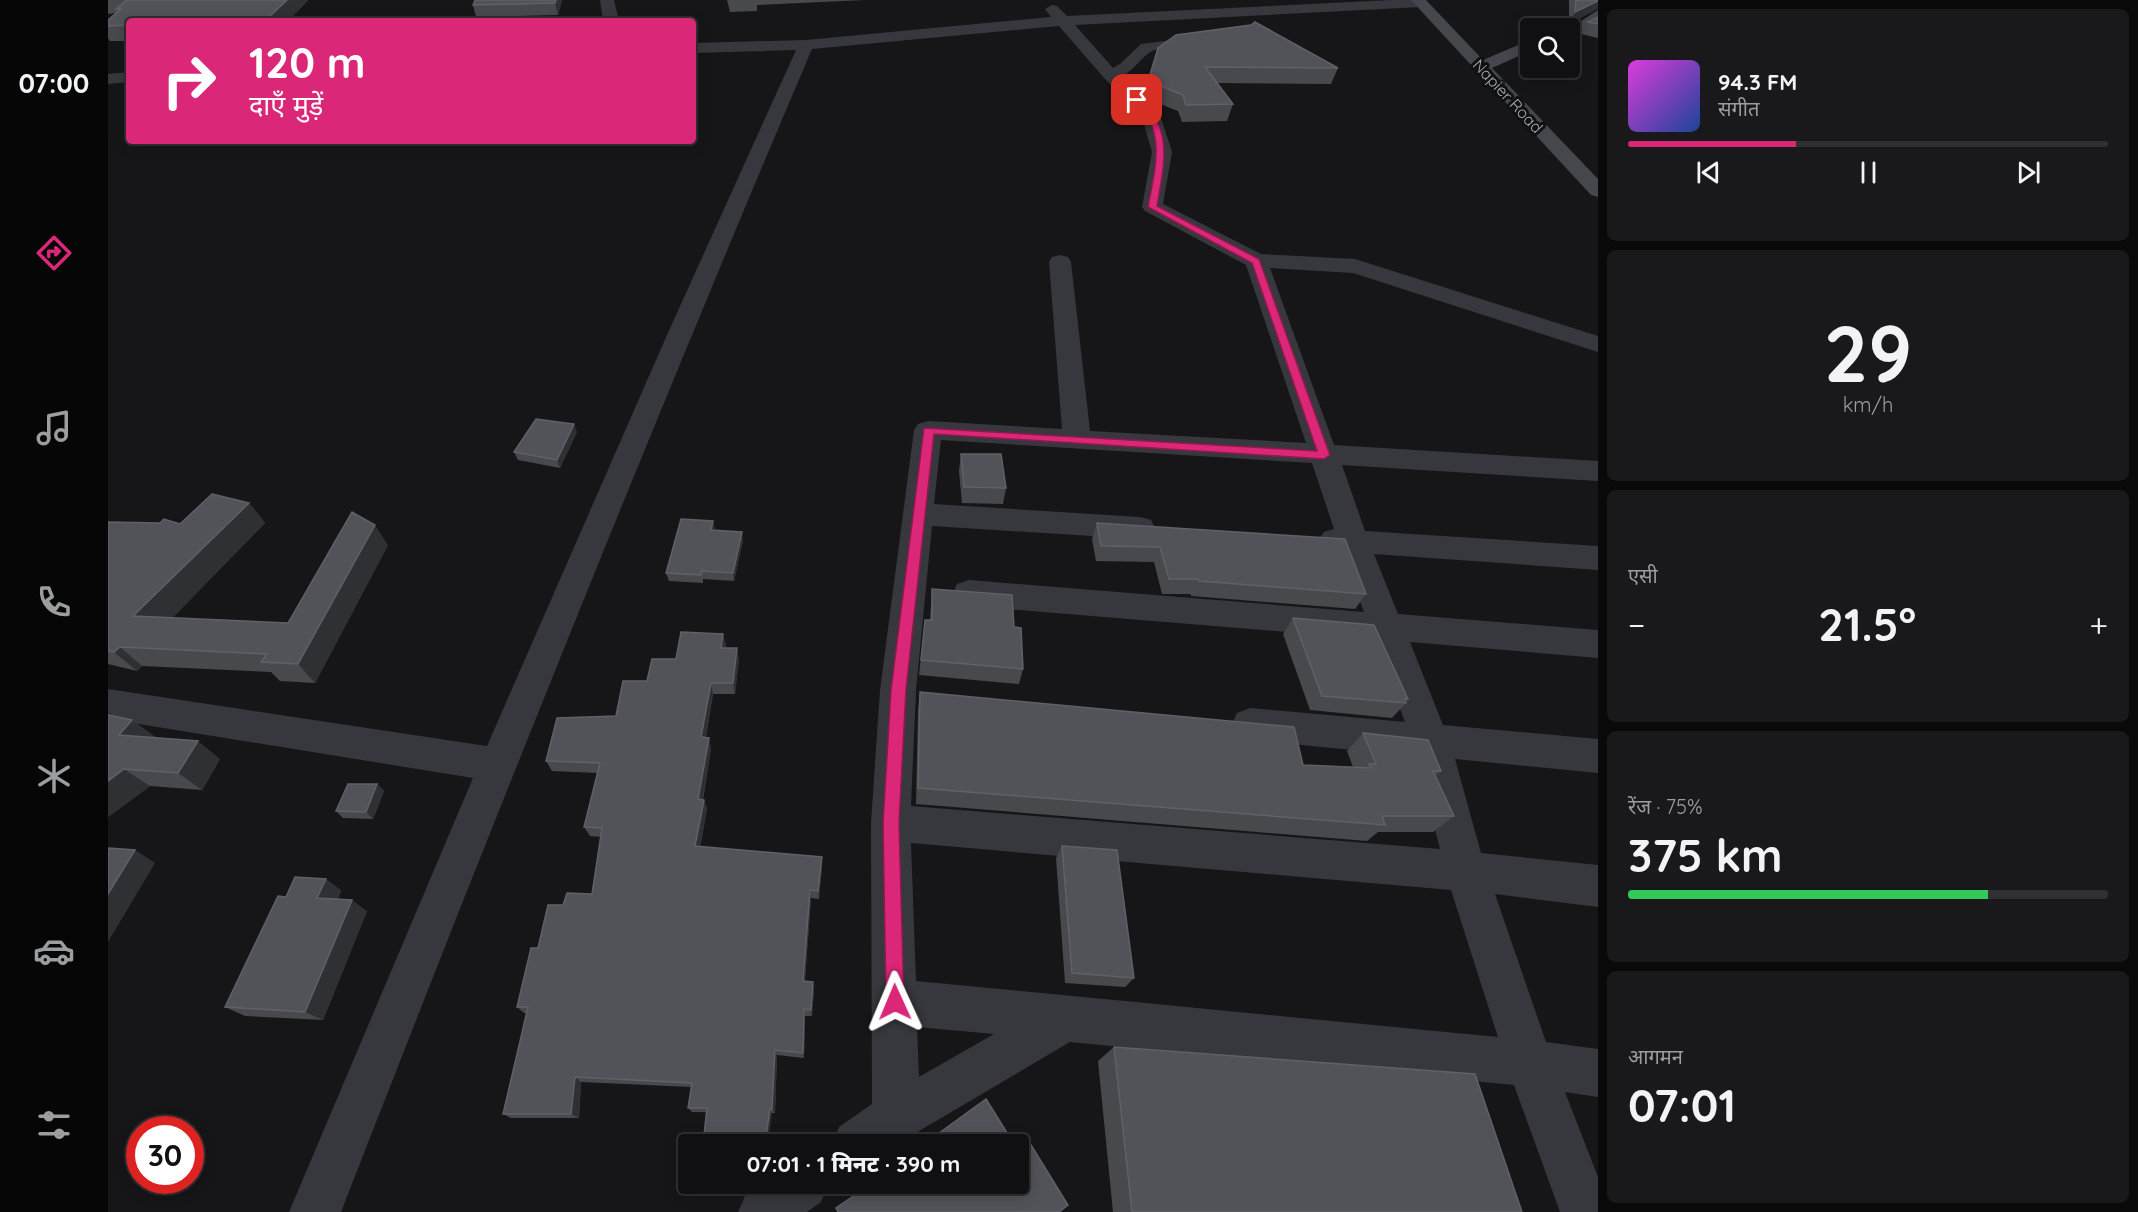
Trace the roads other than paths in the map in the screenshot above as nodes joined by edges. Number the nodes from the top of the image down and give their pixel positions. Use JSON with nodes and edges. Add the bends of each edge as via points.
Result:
{"nodes":[{"id":1,"x":607,"y":0,"type":"edge"},
{"id":2,"x":1045,"y":0,"type":"edge"},
{"id":3,"x":1419,"y":2,"type":"edge"},
{"id":4,"x":610,"y":18,"type":"edge"},
{"id":5,"x":1062,"y":21,"type":"junction"},
{"id":6,"x":1221,"y":38,"type":"edge"},
{"id":7,"x":806,"y":45,"type":"junction"},
{"id":8,"x":696,"y":48,"type":"edge"},
{"id":9,"x":1520,"y":49,"type":"edge"},
{"id":10,"x":1481,"y":67,"type":"junction"},
{"id":11,"x":1112,"y":75,"type":"junction"},
{"id":12,"x":126,"y":77,"type":"edge"},
{"id":13,"x":108,"y":79,"type":"edge"},
{"id":14,"x":1598,"y":191,"type":"edge"},
{"id":15,"x":1256,"y":261,"type":"junction"},
{"id":16,"x":1060,"y":262,"type":"dead end"},
{"id":17,"x":1598,"y":344,"type":"edge"},
{"id":18,"x":1077,"y":439,"type":"junction"},
{"id":19,"x":1324,"y":455,"type":"junction"},
{"id":20,"x":1598,"y":471,"type":"edge"},
{"id":21,"x":920,"y":514,"type":"junction"},
{"id":22,"x":1166,"y":530,"type":"edge"},
{"id":23,"x":1307,"y":539,"type":"edge"},
{"id":24,"x":1354,"y":542,"type":"junction"},
{"id":25,"x":1598,"y":558,"type":"edge"},
{"id":26,"x":910,"y":588,"type":"junction"},
{"id":27,"x":1387,"y":628,"type":"junction"},
{"id":28,"x":1598,"y":644,"type":"edge"},
{"id":29,"x":898,"y":690,"type":"junction"},
{"id":30,"x":934,"y":694,"type":"edge"},
{"id":31,"x":108,"y":704,"type":"edge"},
{"id":32,"x":1218,"y":721,"type":"edge"},
{"id":33,"x":1431,"y":742,"type":"junction"},
{"id":34,"x":1598,"y":756,"type":"edge"},
{"id":35,"x":496,"y":765,"type":"junction"},
{"id":36,"x":891,"y":823,"type":"junction"},
{"id":37,"x":1466,"y":871,"type":"junction"},
{"id":38,"x":1598,"y":886,"type":"edge"},
{"id":39,"x":895,"y":1002,"type":"junction"},
{"id":40,"x":1067,"y":1018,"type":"junction"},
{"id":41,"x":1530,"y":1063,"type":"junction"},
{"id":42,"x":1598,"y":1073,"type":"edge"},
{"id":43,"x":873,"y":1132,"type":"edge"},
{"id":44,"x":789,"y":1194,"type":"edge"},
{"id":45,"x":315,"y":1212,"type":"edge"},
{"id":46,"x":764,"y":1212,"type":"edge"},
{"id":47,"x":1586,"y":1212,"type":"edge"}],
"edges":[{"from":1,"to":4,"type":"street"},
{"from":2,"to":5,"type":"street"},
{"from":3,"to":5,"type":"street","via":[[1236,18]]},
{"from":3,"to":10,"type":"street","name":"Napier Road"},
{"from":5,"to":7,"type":"street"},
{"from":5,"to":11,"type":"street"},
{"from":6,"to":11,"type":"street","via":[[1147,47],[1126,68]]},
{"from":7,"to":8,"type":"street"},
{"from":7,"to":35,"type":"street"},
{"from":9,"to":10,"type":"street"},
{"from":10,"to":14,"type":"street","name":"Napier Road"},
{"from":11,"to":15,"type":"street","via":[[1150,112],[1162,152],[1152,207]]},
{"from":12,"to":13,"type":"street"},
{"from":15,"to":17,"type":"street","via":[[1355,266]]},
{"from":15,"to":19,"type":"street"},
{"from":16,"to":18,"type":"street"},
{"from":18,"to":19,"type":"street"},
{"from":18,"to":21,"type":"street","via":[[928,430]]},
{"from":19,"to":20,"type":"street"},
{"from":19,"to":24,"type":"street"},
{"from":21,"to":22,"type":"street"},
{"from":21,"to":26,"type":"street"},
{"from":23,"to":24,"type":"street"},
{"from":24,"to":25,"type":"street"},
{"from":24,"to":27,"type":"street"},
{"from":26,"to":27,"type":"street"},
{"from":26,"to":29,"type":"street"},
{"from":27,"to":28,"type":"street"},
{"from":27,"to":33,"type":"street"},
{"from":29,"to":30,"type":"street"},
{"from":29,"to":36,"type":"street"},
{"from":31,"to":35,"type":"street"},
{"from":32,"to":33,"type":"street"},
{"from":33,"to":34,"type":"street"},
{"from":33,"to":37,"type":"street"},
{"from":35,"to":45,"type":"street"},
{"from":36,"to":37,"type":"street"},
{"from":36,"to":39,"type":"street"},
{"from":37,"to":38,"type":"street"},
{"from":37,"to":41,"type":"street"},
{"from":39,"to":40,"type":"street"},
{"from":39,"to":43,"type":"street","via":[[896,1116]]},
{"from":40,"to":41,"type":"street"},
{"from":40,"to":43,"type":"street"},
{"from":41,"to":42,"type":"street"},
{"from":41,"to":47,"type":"street"},
{"from":44,"to":46,"type":"street"}]}
